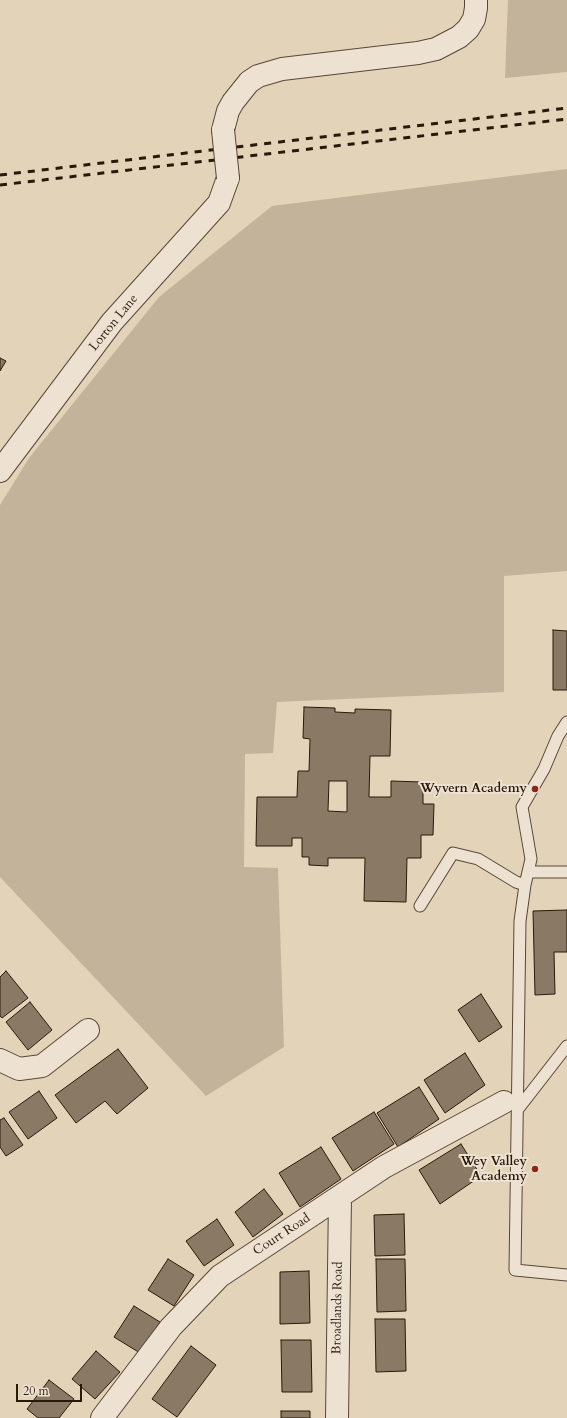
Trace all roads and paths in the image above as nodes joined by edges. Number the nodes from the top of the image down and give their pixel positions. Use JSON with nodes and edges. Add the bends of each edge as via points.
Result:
{"nodes":[{"id":1,"x":476,"y":4,"type":"edge"},
{"id":2,"x":0,"y":471,"type":"edge"},
{"id":3,"x":567,"y":722,"type":"edge"},
{"id":4,"x":528,"y":872,"type":"junction"},
{"id":5,"x":567,"y":872,"type":"edge"},
{"id":6,"x":525,"y":885,"type":"junction"},
{"id":7,"x":420,"y":906,"type":"dead end"},
{"id":8,"x":88,"y":1030,"type":"dead end"},
{"id":9,"x":567,"y":1046,"type":"edge"},
{"id":10,"x":0,"y":1060,"type":"edge"},
{"id":11,"x":514,"y":1104,"type":"junction"},
{"id":12,"x":340,"y":1197,"type":"junction"},
{"id":13,"x":567,"y":1274,"type":"edge"},
{"id":14,"x":102,"y":1418,"type":"edge"},
{"id":15,"x":336,"y":1418,"type":"edge"}],
"edges":[{"from":1,"to":2,"type":"street","name":"Lorton Lane","bridge":true,"via":[[474,19],[459,38],[436,49],[282,69],[258,76],[250,82],[233,102],[223,130],[228,178],[219,202],[112,322]]},
{"from":3,"to":4,"type":"lane","via":[[558,736],[544,770],[522,807],[530,859]]},
{"from":4,"to":5,"type":"lane"},
{"from":4,"to":6,"type":"lane"},
{"from":6,"to":7,"type":"lane","via":[[478,859],[453,853]]},
{"from":6,"to":11,"type":"lane","via":[[520,921]]},
{"from":8,"to":10,"type":"street","via":[[42,1066],[19,1069]]},
{"from":9,"to":11,"type":"lane"},
{"from":11,"to":12,"type":"street","name":"Court Road","via":[[384,1167]]},
{"from":11,"to":13,"type":"lane","via":[[515,1270]]},
{"from":12,"to":14,"type":"street","name":"Court Road","via":[[220,1276],[171,1327]]},
{"from":12,"to":15,"type":"street","name":"Broadlands Road"}]}
